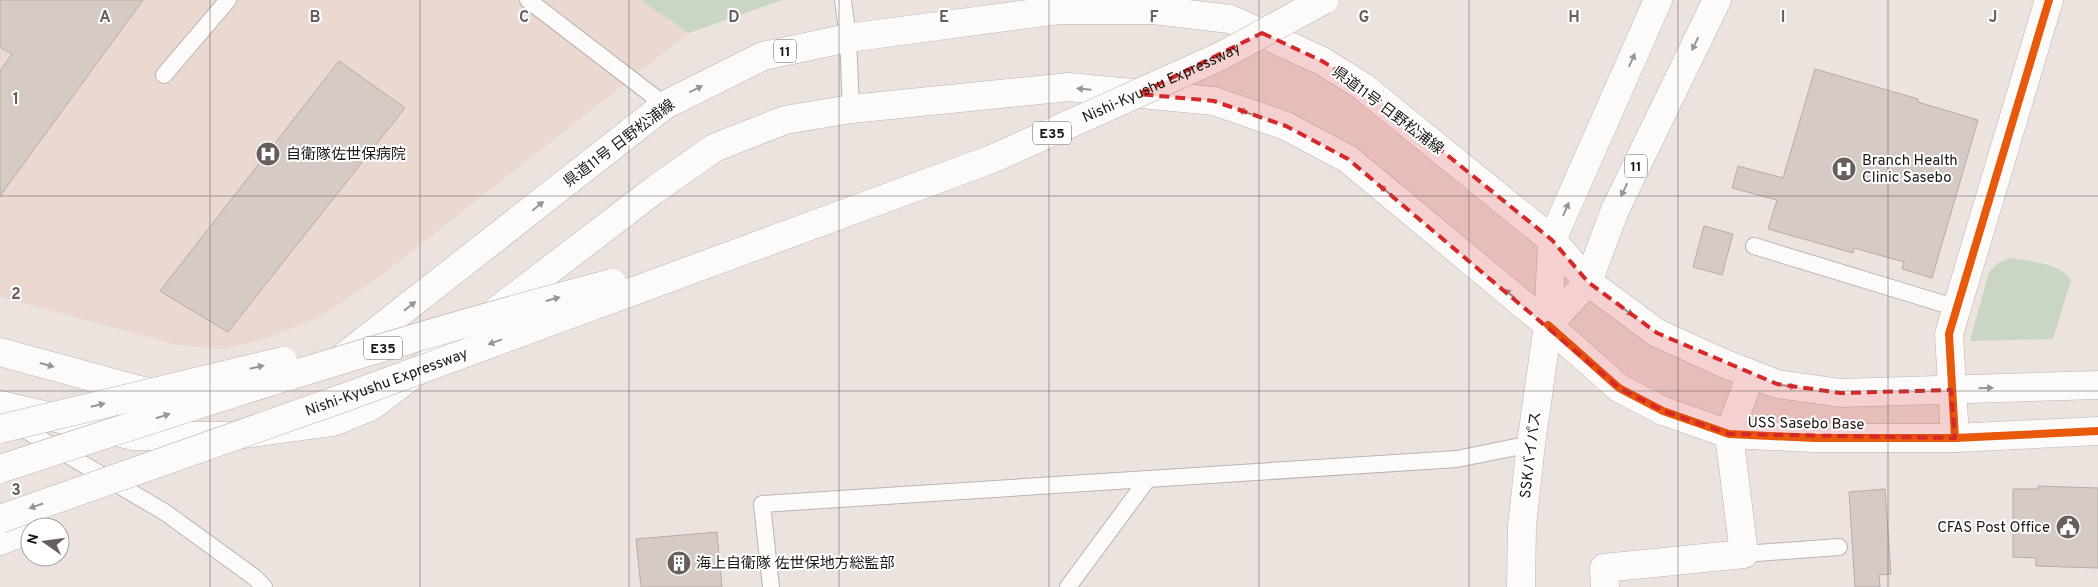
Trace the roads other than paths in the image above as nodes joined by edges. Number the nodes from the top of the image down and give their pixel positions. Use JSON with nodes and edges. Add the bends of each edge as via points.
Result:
{"nodes":[{"id":1,"x":228,"y":0,"type":"edge"},
{"id":2,"x":528,"y":0,"type":"edge"},
{"id":3,"x":842,"y":0,"type":"edge"},
{"id":4,"x":1324,"y":0,"type":"edge"},
{"id":5,"x":1658,"y":0,"type":"edge"},
{"id":6,"x":1717,"y":0,"type":"edge"},
{"id":7,"x":2049,"y":0,"type":"edge"},
{"id":8,"x":848,"y":38,"type":"junction"},
{"id":9,"x":164,"y":75,"type":"dead end"},
{"id":10,"x":665,"y":104,"type":"junction"},
{"id":11,"x":852,"y":109,"type":"junction"},
{"id":12,"x":1552,"y":240,"type":"junction"},
{"id":13,"x":771,"y":242,"type":"junction"},
{"id":14,"x":1754,"y":246,"type":"dead end"},
{"id":15,"x":1588,"y":282,"type":"junction"},
{"id":16,"x":1957,"y":308,"type":"junction"},
{"id":17,"x":510,"y":310,"type":"junction"},
{"id":18,"x":1548,"y":325,"type":"junction"},
{"id":19,"x":0,"y":352,"type":"edge"},
{"id":20,"x":1751,"y":374,"type":"junction"},
{"id":21,"x":2098,"y":385,"type":"edge"},
{"id":22,"x":1951,"y":390,"type":"junction"},
{"id":23,"x":346,"y":396,"type":"junction"},
{"id":24,"x":0,"y":406,"type":"edge"},
{"id":25,"x":0,"y":415,"type":"edge"},
{"id":26,"x":0,"y":429,"type":"edge"},
{"id":27,"x":2098,"y":431,"type":"edge"},
{"id":28,"x":1729,"y":434,"type":"junction"},
{"id":29,"x":1955,"y":438,"type":"junction"},
{"id":30,"x":1530,"y":444,"type":"junction"},
{"id":31,"x":0,"y":469,"type":"edge"},
{"id":32,"x":1147,"y":480,"type":"junction"},
{"id":33,"x":58,"y":517,"type":"edge"},
{"id":34,"x":0,"y":519,"type":"edge"},
{"id":35,"x":20,"y":533,"type":"edge"},
{"id":36,"x":0,"y":541,"type":"edge"},
{"id":37,"x":1839,"y":547,"type":"dead end"},
{"id":38,"x":1744,"y":554,"type":"junction"},
{"id":39,"x":264,"y":587,"type":"edge"},
{"id":40,"x":771,"y":587,"type":"edge"},
{"id":41,"x":1068,"y":587,"type":"edge"},
{"id":42,"x":1521,"y":587,"type":"edge"},
{"id":43,"x":1606,"y":587,"type":"edge"}],
"edges":[{"from":1,"to":9,"type":"lane"},
{"from":2,"to":10,"type":"lane"},
{"from":3,"to":8,"type":"lane"},
{"from":4,"to":13,"type":"main road","name":"Nishi-Kyushu Expressway","number":"E35","bridge":true,"via":[[1220,56],[992,159]]},
{"from":12,"to":5,"type":"main road","one_way":true},
{"from":6,"to":15,"type":"main road","number":"11","one_way":true,"via":[[1615,210]]},
{"from":7,"to":16,"type":"main road"},
{"from":10,"to":8,"type":"main road","name":"県道11号 日野松浦線","number":"11","one_way":true,"via":[[763,56]]},
{"from":8,"to":11,"type":"lane"},
{"from":8,"to":12,"type":"main road","name":"県道11号 日野松浦線","number":"11","via":[[1058,10],[1154,10],[1230,19],[1322,60],[1362,86]]},
{"from":19,"to":10,"type":"main road","name":"県道11号 日野松浦線","number":"11","one_way":true,"via":[[143,391],[226,393],[304,377],[340,360]]},
{"from":18,"to":11,"type":"main road","one_way":true,"via":[[1348,159],[1286,126],[1214,101],[1069,87]]},
{"from":11,"to":24,"type":"main road","via":[[785,120],[714,148],[372,406],[334,422],[230,436],[134,436]]},
{"from":12,"to":15,"type":"main road","name":"県道11号 日野松浦線","number":"11"},
{"from":12,"to":18,"type":"main road"},
{"from":17,"to":13,"type":"main road","name":"Nishi-Kyushu Expressway","number":"E35","one_way":true,"bridge":true},
{"from":13,"to":23,"type":"main road","name":"Nishi-Kyushu Expressway","number":"E35","one_way":true,"bridge":true},
{"from":14,"to":16,"type":"lane"},
{"from":15,"to":18,"type":"main road","number":"11"},
{"from":15,"to":20,"type":"main road","name":"USS Sasebo Base","one_way":true,"via":[[1656,333]]},
{"from":16,"to":22,"type":"main road","via":[[1949,334]]},
{"from":26,"to":17,"type":"main road","one_way":true,"bridge":true},
{"from":31,"to":17,"type":"main road","name":"Nishi-Kyushu Expressway","number":"E35","one_way":true,"bridge":true,"via":[[180,410]]},
{"from":18,"to":28,"type":"main road","name":"USS Sasebo Base","via":[[1618,388],[1663,411]]},
{"from":18,"to":30,"type":"main road","name":"SSKバイパス"},
{"from":20,"to":22,"type":"main road","name":"USS Sasebo Base","one_way":true,"via":[[1777,384],[1841,393]]},
{"from":20,"to":28,"type":"main road"},
{"from":22,"to":21,"type":"main road","name":"USS Sasebo Base","one_way":true},
{"from":22,"to":29,"type":"main road"},
{"from":23,"to":33,"type":"main road","bridge":true},
{"from":23,"to":34,"type":"main road","name":"Nishi-Kyushu Expressway","number":"E35","one_way":true,"bridge":true},
{"from":25,"to":39,"type":"lane","via":[[166,513]]},
{"from":27,"to":29,"type":"main road","name":"USS Sasebo Base"},
{"from":28,"to":29,"type":"main road","name":"USS Sasebo Base"},
{"from":28,"to":38,"type":"main road"},
{"from":30,"to":32,"type":"lane","via":[[1457,459]]},
{"from":30,"to":42,"type":"main road","name":"SSKバイパス","via":[[1522,526]]},
{"from":32,"to":40,"type":"lane","via":[[762,504]]},
{"from":32,"to":41,"type":"lane"},
{"from":35,"to":36,"type":"main road"},
{"from":37,"to":38,"type":"lane"},
{"from":38,"to":43,"type":"main road","via":[[1604,568]]}]}
